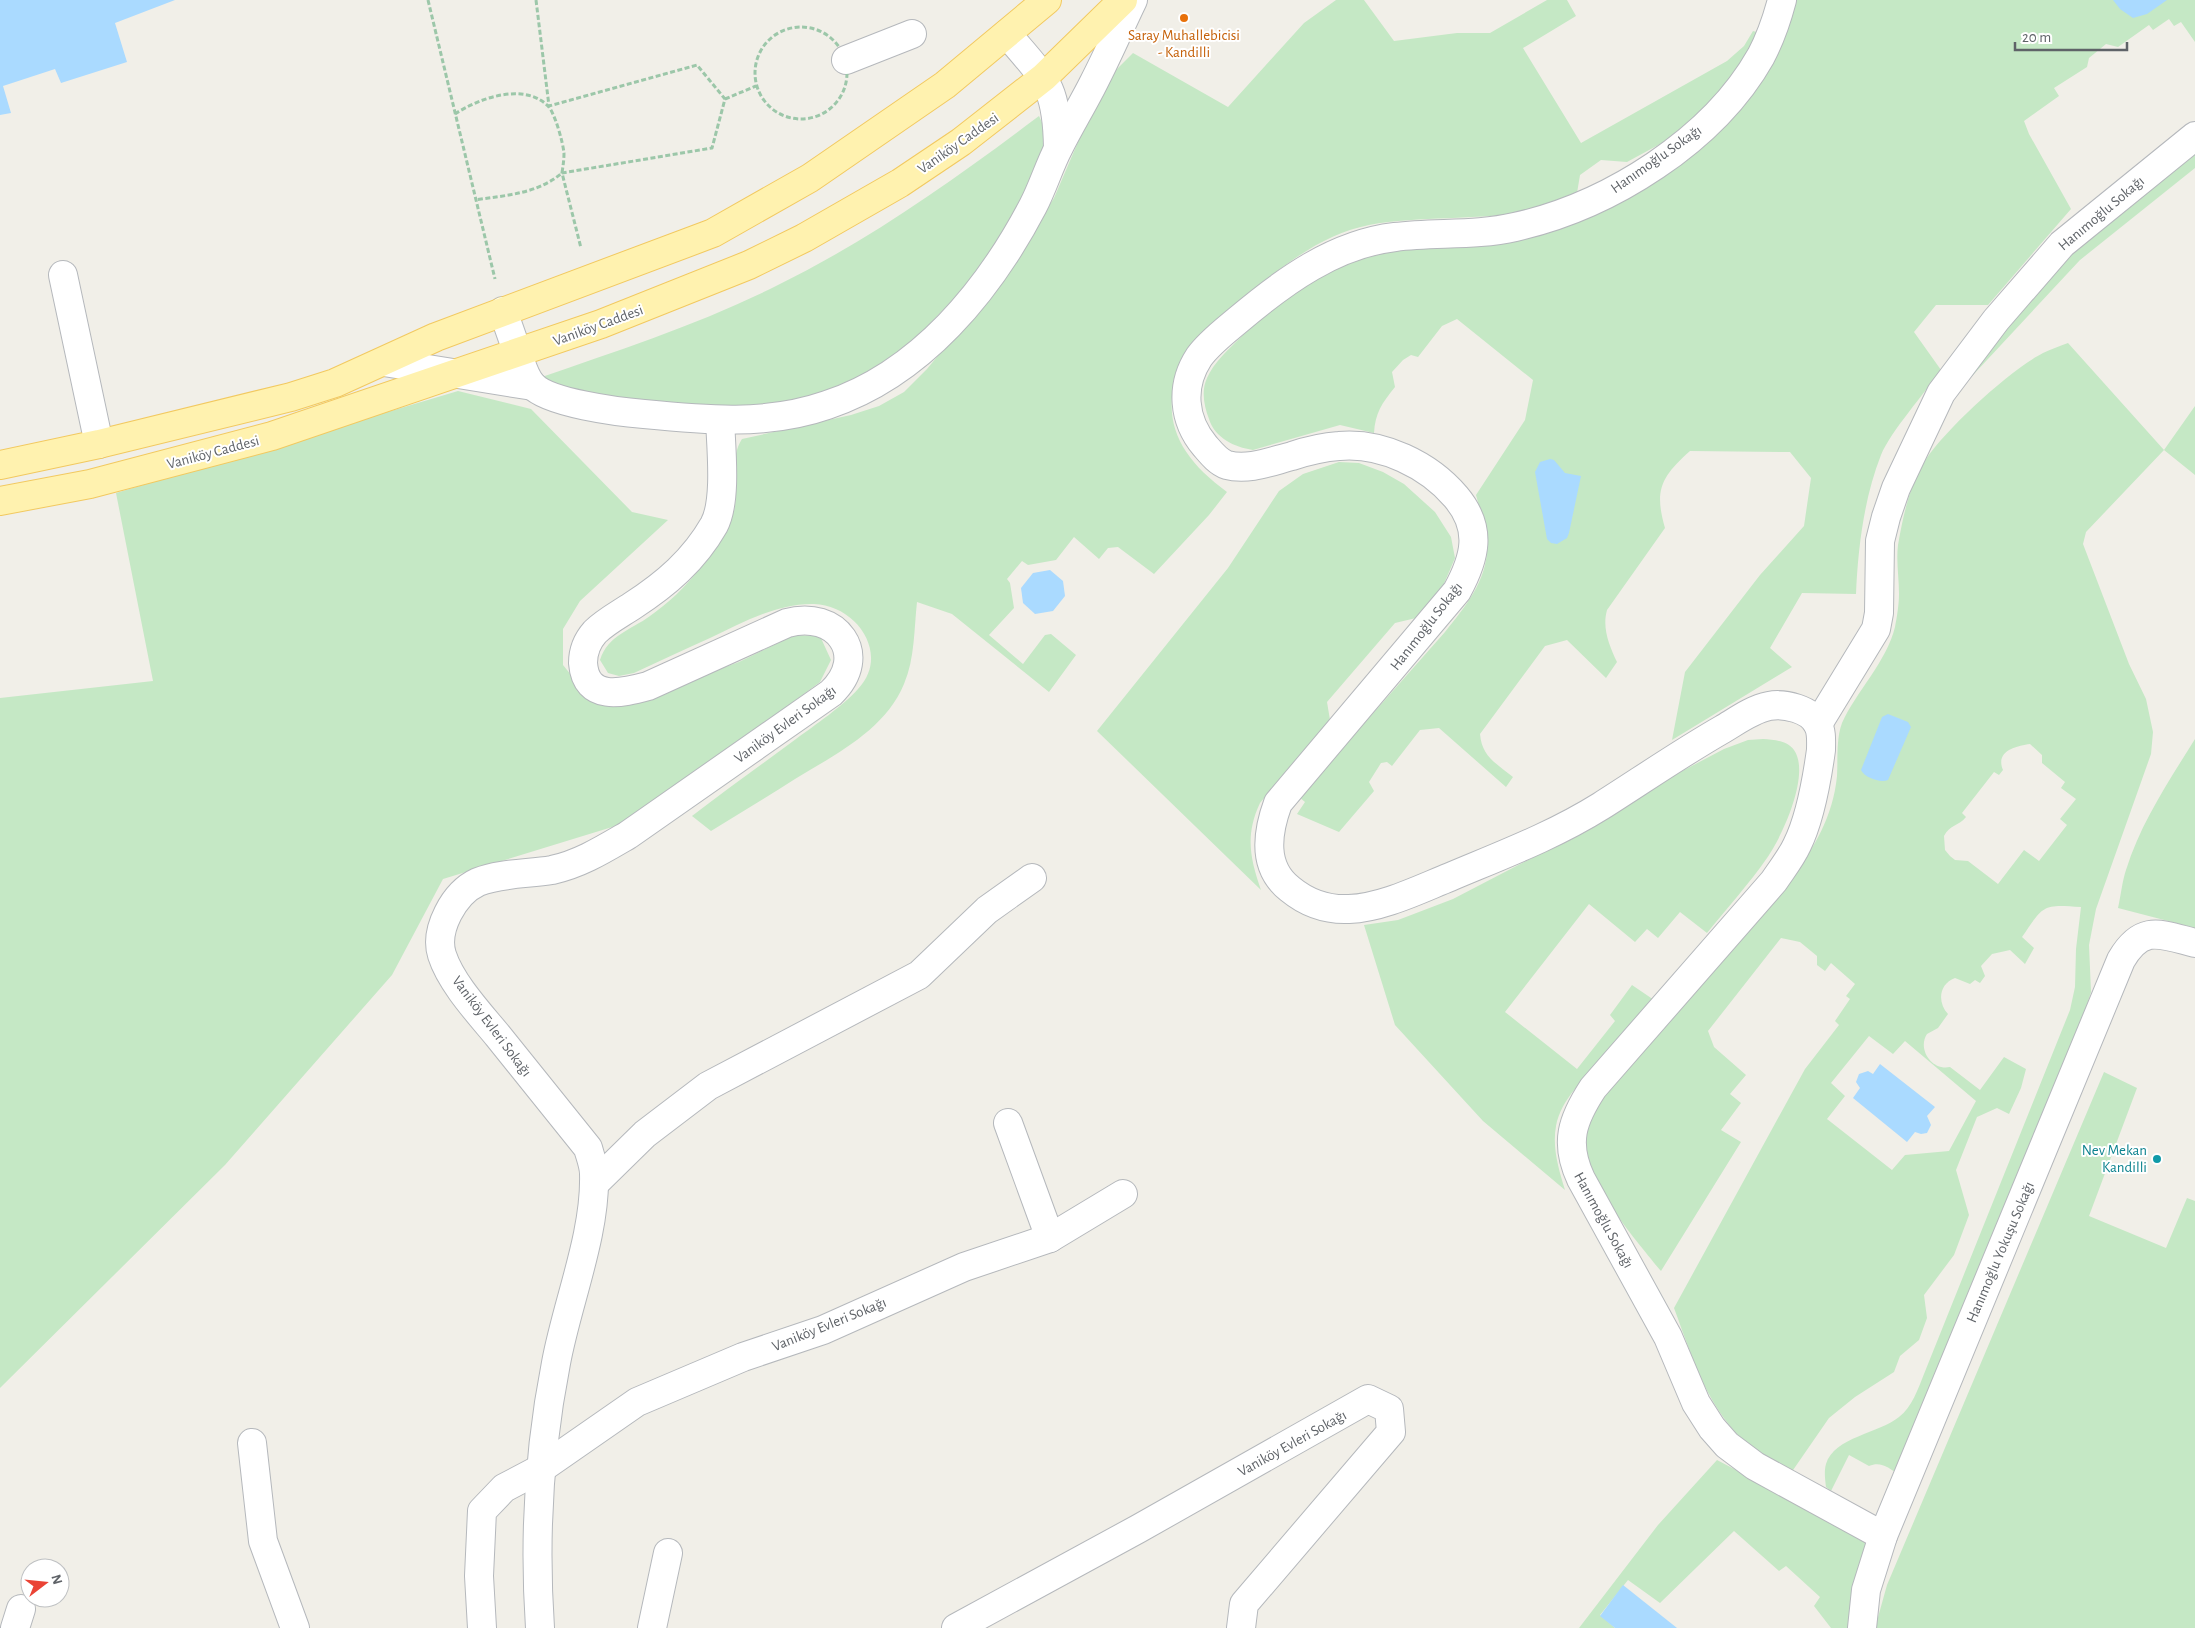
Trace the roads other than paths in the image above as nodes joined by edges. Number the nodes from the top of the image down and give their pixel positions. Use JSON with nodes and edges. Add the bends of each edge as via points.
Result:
{"nodes":[{"id":1,"x":1047,"y":0,"type":"edge"},
{"id":2,"x":1123,"y":0,"type":"edge"},
{"id":3,"x":1133,"y":0,"type":"edge"},
{"id":4,"x":1782,"y":0,"type":"edge"},
{"id":5,"x":912,"y":34,"type":"dead end"},
{"id":6,"x":1008,"y":34,"type":"junction"},
{"id":7,"x":846,"y":60,"type":"road end"},
{"id":8,"x":1044,"y":77,"type":"junction"},
{"id":9,"x":2195,"y":136,"type":"edge"},
{"id":10,"x":1058,"y":148,"type":"junction"},
{"id":11,"x":63,"y":275,"type":"dead end"},
{"id":12,"x":504,"y":311,"type":"junction"},
{"id":13,"x":518,"y":354,"type":"junction"},
{"id":14,"x":384,"y":362,"type":"junction"},
{"id":15,"x":457,"y":374,"type":"junction"},
{"id":16,"x":533,"y":386,"type":"junction"},
{"id":17,"x":720,"y":420,"type":"junction"},
{"id":18,"x":99,"y":444,"type":"junction"},
{"id":19,"x":0,"y":465,"type":"edge"},
{"id":20,"x":0,"y":501,"type":"edge"},
{"id":21,"x":1818,"y":724,"type":"junction"},
{"id":22,"x":1032,"y":878,"type":"dead end"},
{"id":23,"x":2195,"y":943,"type":"edge"},
{"id":24,"x":1008,"y":1123,"type":"dead end"},
{"id":25,"x":594,"y":1184,"type":"junction"},
{"id":26,"x":1123,"y":1194,"type":"dead end"},
{"id":27,"x":1050,"y":1238,"type":"junction"},
{"id":28,"x":252,"y":1443,"type":"dead end"},
{"id":29,"x":542,"y":1468,"type":"junction"},
{"id":30,"x":1883,"y":1536,"type":"junction"},
{"id":31,"x":668,"y":1553,"type":"dead end"},
{"id":32,"x":294,"y":1628,"type":"edge"},
{"id":33,"x":482,"y":1628,"type":"edge"},
{"id":34,"x":540,"y":1628,"type":"edge"},
{"id":35,"x":652,"y":1628,"type":"edge"},
{"id":36,"x":956,"y":1628,"type":"edge"},
{"id":37,"x":1241,"y":1628,"type":"edge"},
{"id":38,"x":1862,"y":1628,"type":"edge"}],
"edges":[{"from":1,"to":6,"type":"main road"},
{"from":2,"to":8,"type":"main road","name":"Vaniköy Caddesi"},
{"from":3,"to":10,"type":"street"},
{"from":4,"to":21,"type":"street","name":"Hanımoğlu Sokağı","via":[[1761,55],[1739,89],[1691,139],[1635,178],[1601,197],[1548,218],[1514,227],[1394,237],[1356,245],[1323,260],[1290,279],[1216,339],[1199,357],[1185,398],[1187,414],[1197,437],[1213,456],[1226,465],[1244,467],[1339,446],[1368,446],[1417,465],[1439,479],[1466,510],[1472,529],[1474,546],[1470,568],[1457,591],[1278,803],[1270,826],[1269,848],[1274,867],[1284,884],[1300,898],[1320,906],[1350,909],[1420,890],[1514,851],[1599,807],[1743,717],[1770,706],[1799,709]]},
{"from":5,"to":7,"type":"street"},
{"from":6,"to":8,"type":"street"},
{"from":6,"to":12,"type":"main road","via":[[945,84],[810,178],[762,207],[713,233]]},
{"from":8,"to":10,"type":"street","via":[[1057,112]]},
{"from":8,"to":13,"type":"main road","name":"Vaniköy Caddesi","via":[[1001,113],[900,183],[804,238],[690,290]]},
{"from":9,"to":21,"type":"street","name":"Hanımoğlu Sokağı","via":[[2062,244],[1996,320],[1941,393],[1896,488],[1886,517],[1880,541],[1876,629]]},
{"from":10,"to":17,"type":"street","via":[[1034,204],[1001,261],[978,293],[924,348],[873,386],[826,406],[762,419]]},
{"from":11,"to":18,"type":"street"},
{"from":12,"to":13,"type":"street"},
{"from":12,"to":14,"type":"main road","via":[[436,337]]},
{"from":13,"to":15,"type":"main road","name":"Vaniköy Caddesi"},
{"from":13,"to":16,"type":"street"},
{"from":14,"to":15,"type":"street"},
{"from":14,"to":18,"type":"main road","via":[[291,397]]},
{"from":15,"to":16,"type":"street"},
{"from":15,"to":20,"type":"main road","name":"Vaniköy Caddesi","via":[[272,436],[90,484]]},
{"from":16,"to":17,"type":"street","via":[[561,399],[604,409]]},
{"from":17,"to":25,"type":"street","name":"Vaniköy Evleri Sokağı","via":[[721,500],[715,523],[681,570],[596,632],[587,643],[583,657],[585,676],[592,687],[603,691],[630,691],[799,620],[825,624],[840,636],[849,652],[846,675],[831,693],[628,836],[600,852],[554,870],[490,878],[465,890],[446,919],[440,940],[449,970],[474,1006],[588,1148]]},
{"from":18,"to":19,"type":"main road"},
{"from":21,"to":30,"type":"street","name":"Hanımoğlu Sokağı","via":[[1822,742],[1819,764],[1805,823],[1790,859],[1592,1088],[1580,1108],[1571,1144],[1573,1161],[1581,1178],[1668,1337],[1696,1403],[1712,1428],[1727,1445],[1755,1466]]},
{"from":22,"to":25,"type":"street","via":[[987,910],[919,975],[708,1086],[645,1134]]},
{"from":23,"to":30,"type":"street","name":"Hanımoğlu Yokuşu Sokağı","via":[[2155,933],[2140,937],[2121,960]]},
{"from":24,"to":27,"type":"street"},
{"from":25,"to":29,"type":"street","name":"Vaniköy Evleri Sokağı","via":[[594,1205],[556,1362]]},
{"from":26,"to":27,"type":"street","name":"Vaniköy Evleri Sokağı"},
{"from":27,"to":29,"type":"street","name":"Vaniköy Evleri Sokağı","via":[[964,1267],[823,1330],[743,1357],[637,1402]]},
{"from":28,"to":32,"type":"street","via":[[263,1541]]},
{"from":29,"to":33,"type":"street","via":[[504,1488],[482,1511],[479,1576]]},
{"from":29,"to":34,"type":"street","name":"Vaniköy Evleri Sokağı"},
{"from":30,"to":38,"type":"street","name":"Hanımoğlu Yokuşu Sokağı","via":[[1866,1590]]},
{"from":31,"to":35,"type":"street"},
{"from":36,"to":37,"type":"street","name":"Vaniköy Evleri Sokağı","via":[[1368,1400],[1389,1409],[1391,1432],[1244,1604]]}]}
